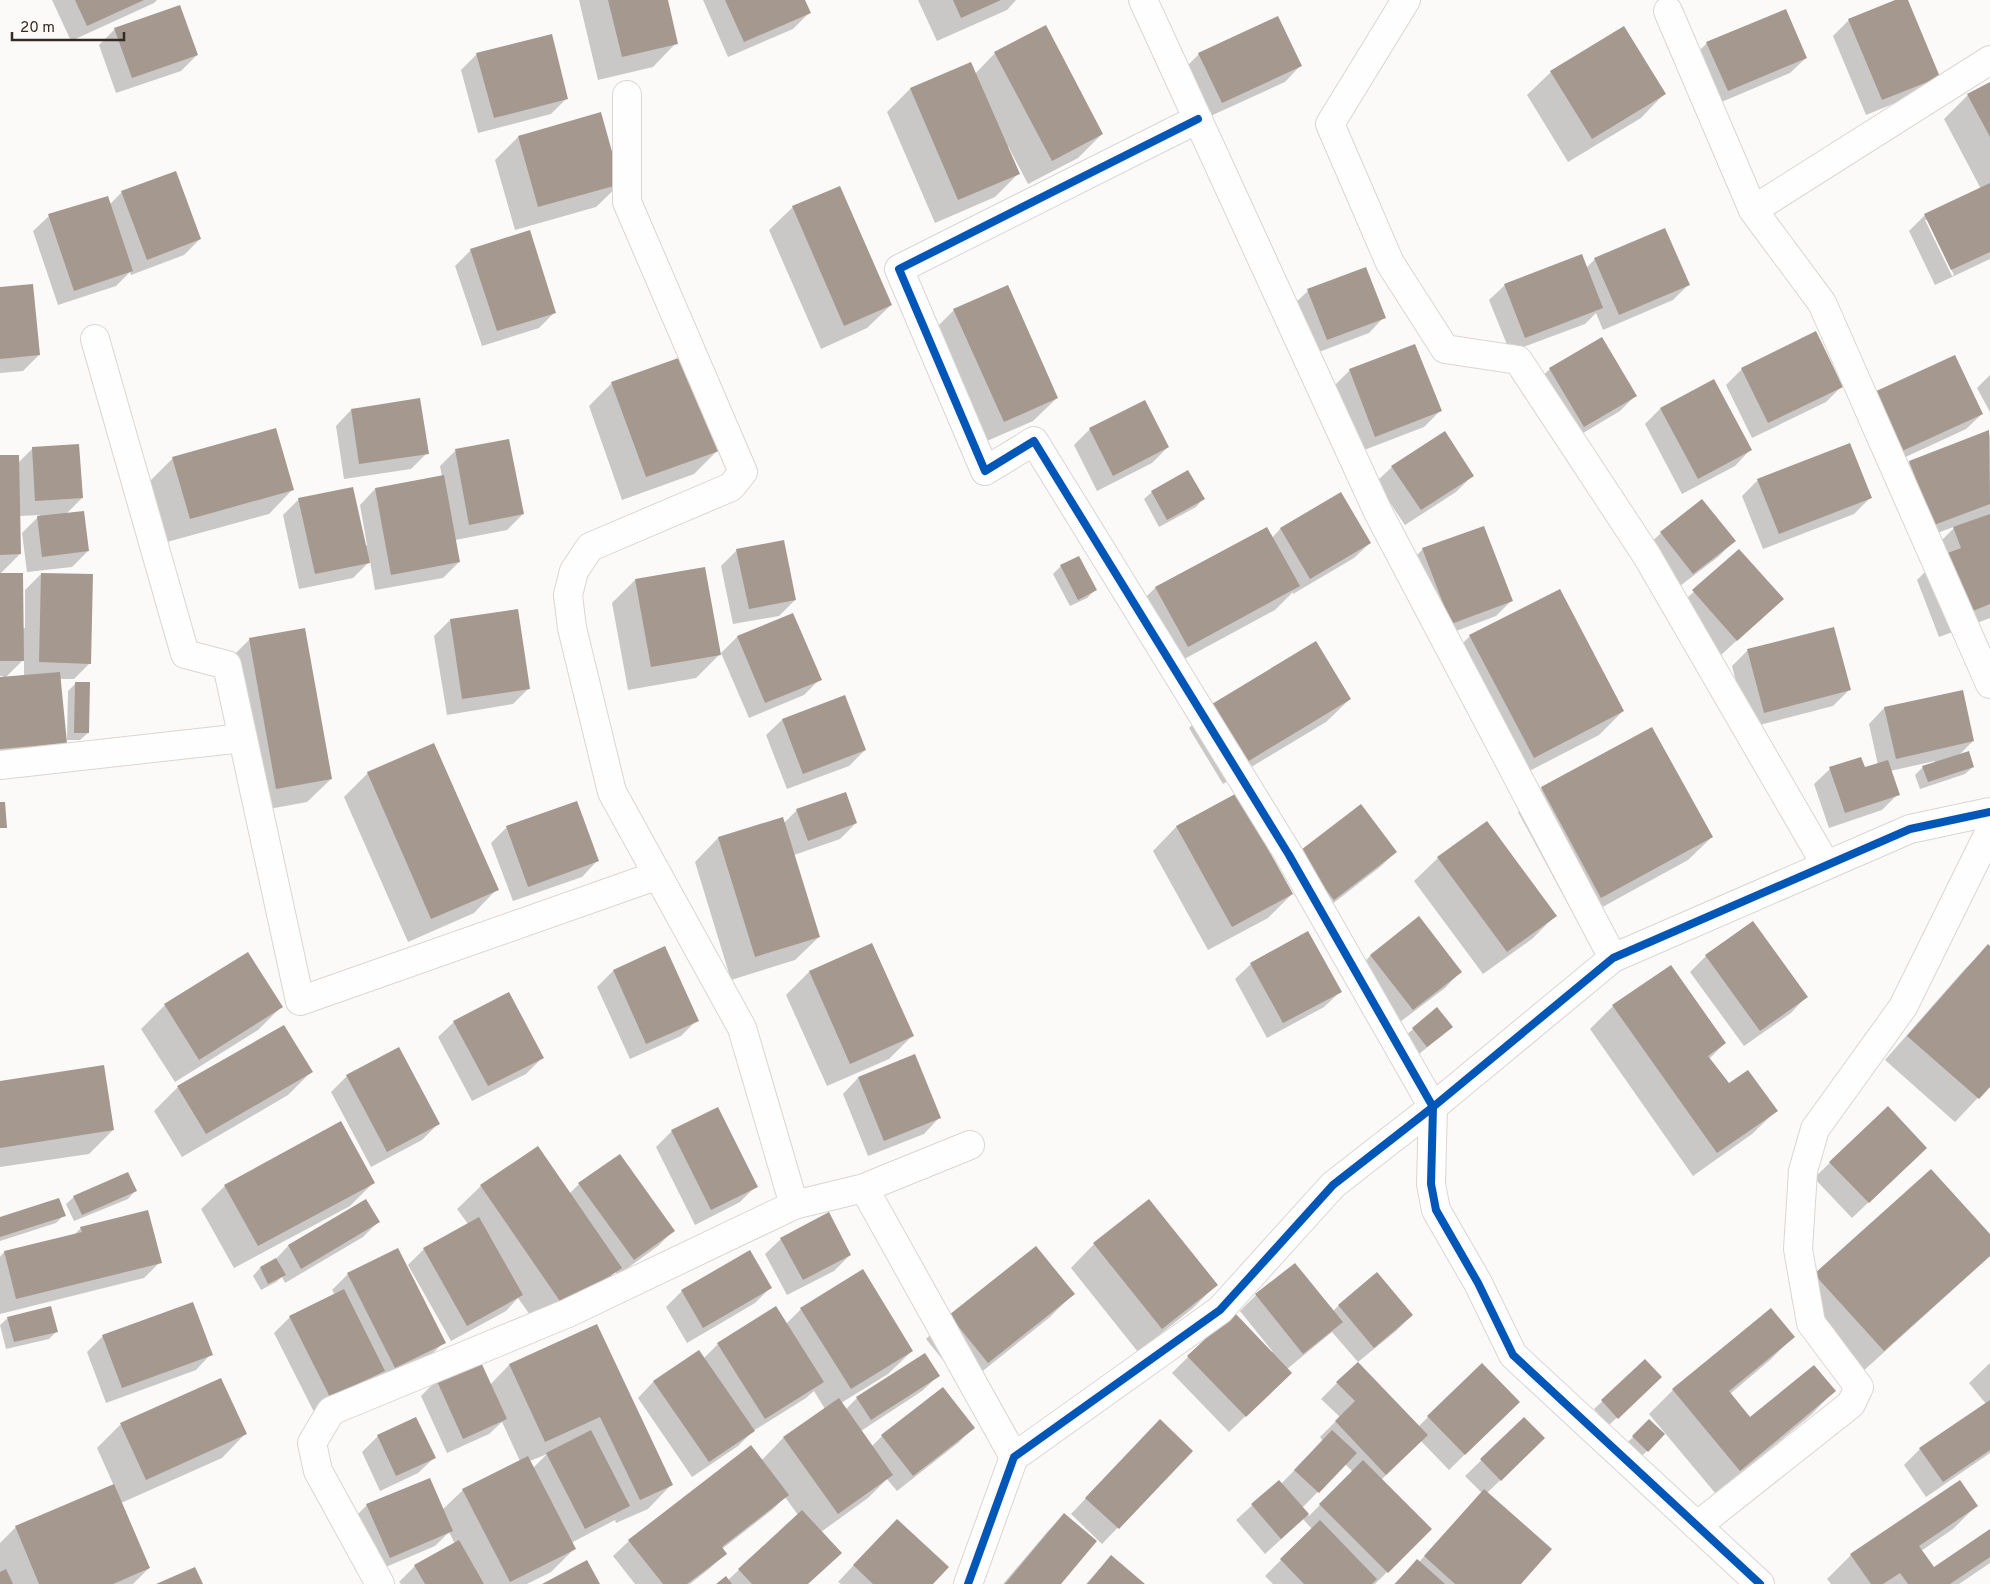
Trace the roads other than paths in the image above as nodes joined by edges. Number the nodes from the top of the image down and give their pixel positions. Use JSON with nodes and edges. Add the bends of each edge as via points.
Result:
{"nodes":[{"id":1,"x":1143,"y":0,"type":"edge"},
{"id":2,"x":1406,"y":0,"type":"edge"},
{"id":3,"x":1668,"y":11,"type":"dead end"},
{"id":4,"x":1990,"y":60,"type":"edge"},
{"id":5,"x":627,"y":95,"type":"dead end"},
{"id":6,"x":1198,"y":119,"type":"junction"},
{"id":7,"x":1753,"y":210,"type":"junction"},
{"id":8,"x":95,"y":339,"type":"dead end"},
{"id":9,"x":1990,"y":684,"type":"edge"},
{"id":10,"x":243,"y":738,"type":"junction"},
{"id":11,"x":0,"y":765,"type":"edge"},
{"id":12,"x":1990,"y":812,"type":"edge"},
{"id":13,"x":1990,"y":831,"type":"edge"},
{"id":14,"x":1826,"y":865,"type":"junction"},
{"id":15,"x":658,"y":875,"type":"junction"},
{"id":16,"x":1613,"y":958,"type":"junction"},
{"id":17,"x":1433,"y":1107,"type":"junction"},
{"id":18,"x":970,"y":1145,"type":"dead end"},
{"id":19,"x":864,"y":1188,"type":"junction"},
{"id":20,"x":794,"y":1205,"type":"junction"},
{"id":21,"x":1014,"y":1457,"type":"junction"},
{"id":22,"x":1697,"y":1526,"type":"junction"},
{"id":23,"x":380,"y":1584,"type":"edge"},
{"id":24,"x":968,"y":1584,"type":"edge"},
{"id":25,"x":1760,"y":1584,"type":"edge"}],
"edges":[{"from":1,"to":6,"type":"street"},
{"from":2,"to":14,"type":"street","via":[[1330,124],[1390,263],[1445,349],[1518,360],[1648,556]]},
{"from":3,"to":7,"type":"street"},
{"from":4,"to":7,"type":"street"},
{"from":5,"to":15,"type":"street","via":[[627,202],[743,472],[730,487],[590,547],[574,571],[568,595],[572,628],[612,792]]},
{"from":6,"to":16,"type":"street","via":[[1378,512]]},
{"from":6,"to":17,"type":"street","via":[[899,269],[985,471],[1034,441],[1289,855]]},
{"from":7,"to":9,"type":"street","via":[[1822,303]]},
{"from":8,"to":10,"type":"street","via":[[185,654],[228,665]]},
{"from":10,"to":11,"type":"street"},
{"from":10,"to":15,"type":"street","via":[[300,1002]]},
{"from":12,"to":14,"type":"street","via":[[1910,829]]},
{"from":13,"to":22,"type":"street","via":[[1903,1007],[1815,1129],[1803,1171],[1798,1249],[1811,1322],[1859,1387],[1856,1395],[1851,1404]]},
{"from":14,"to":16,"type":"street"},
{"from":15,"to":20,"type":"street","via":[[742,1028]]},
{"from":16,"to":17,"type":"street"},
{"from":17,"to":21,"type":"street","via":[[1334,1185],[1220,1310]]},
{"from":17,"to":22,"type":"street","via":[[1431,1184],[1436,1210],[1478,1283],[1513,1355]]},
{"from":18,"to":19,"type":"street"},
{"from":19,"to":20,"type":"street"},
{"from":19,"to":21,"type":"street"},
{"from":20,"to":23,"type":"street","via":[[568,1313],[331,1410],[312,1443],[318,1471]]},
{"from":21,"to":24,"type":"street"},
{"from":22,"to":25,"type":"street"}]}
